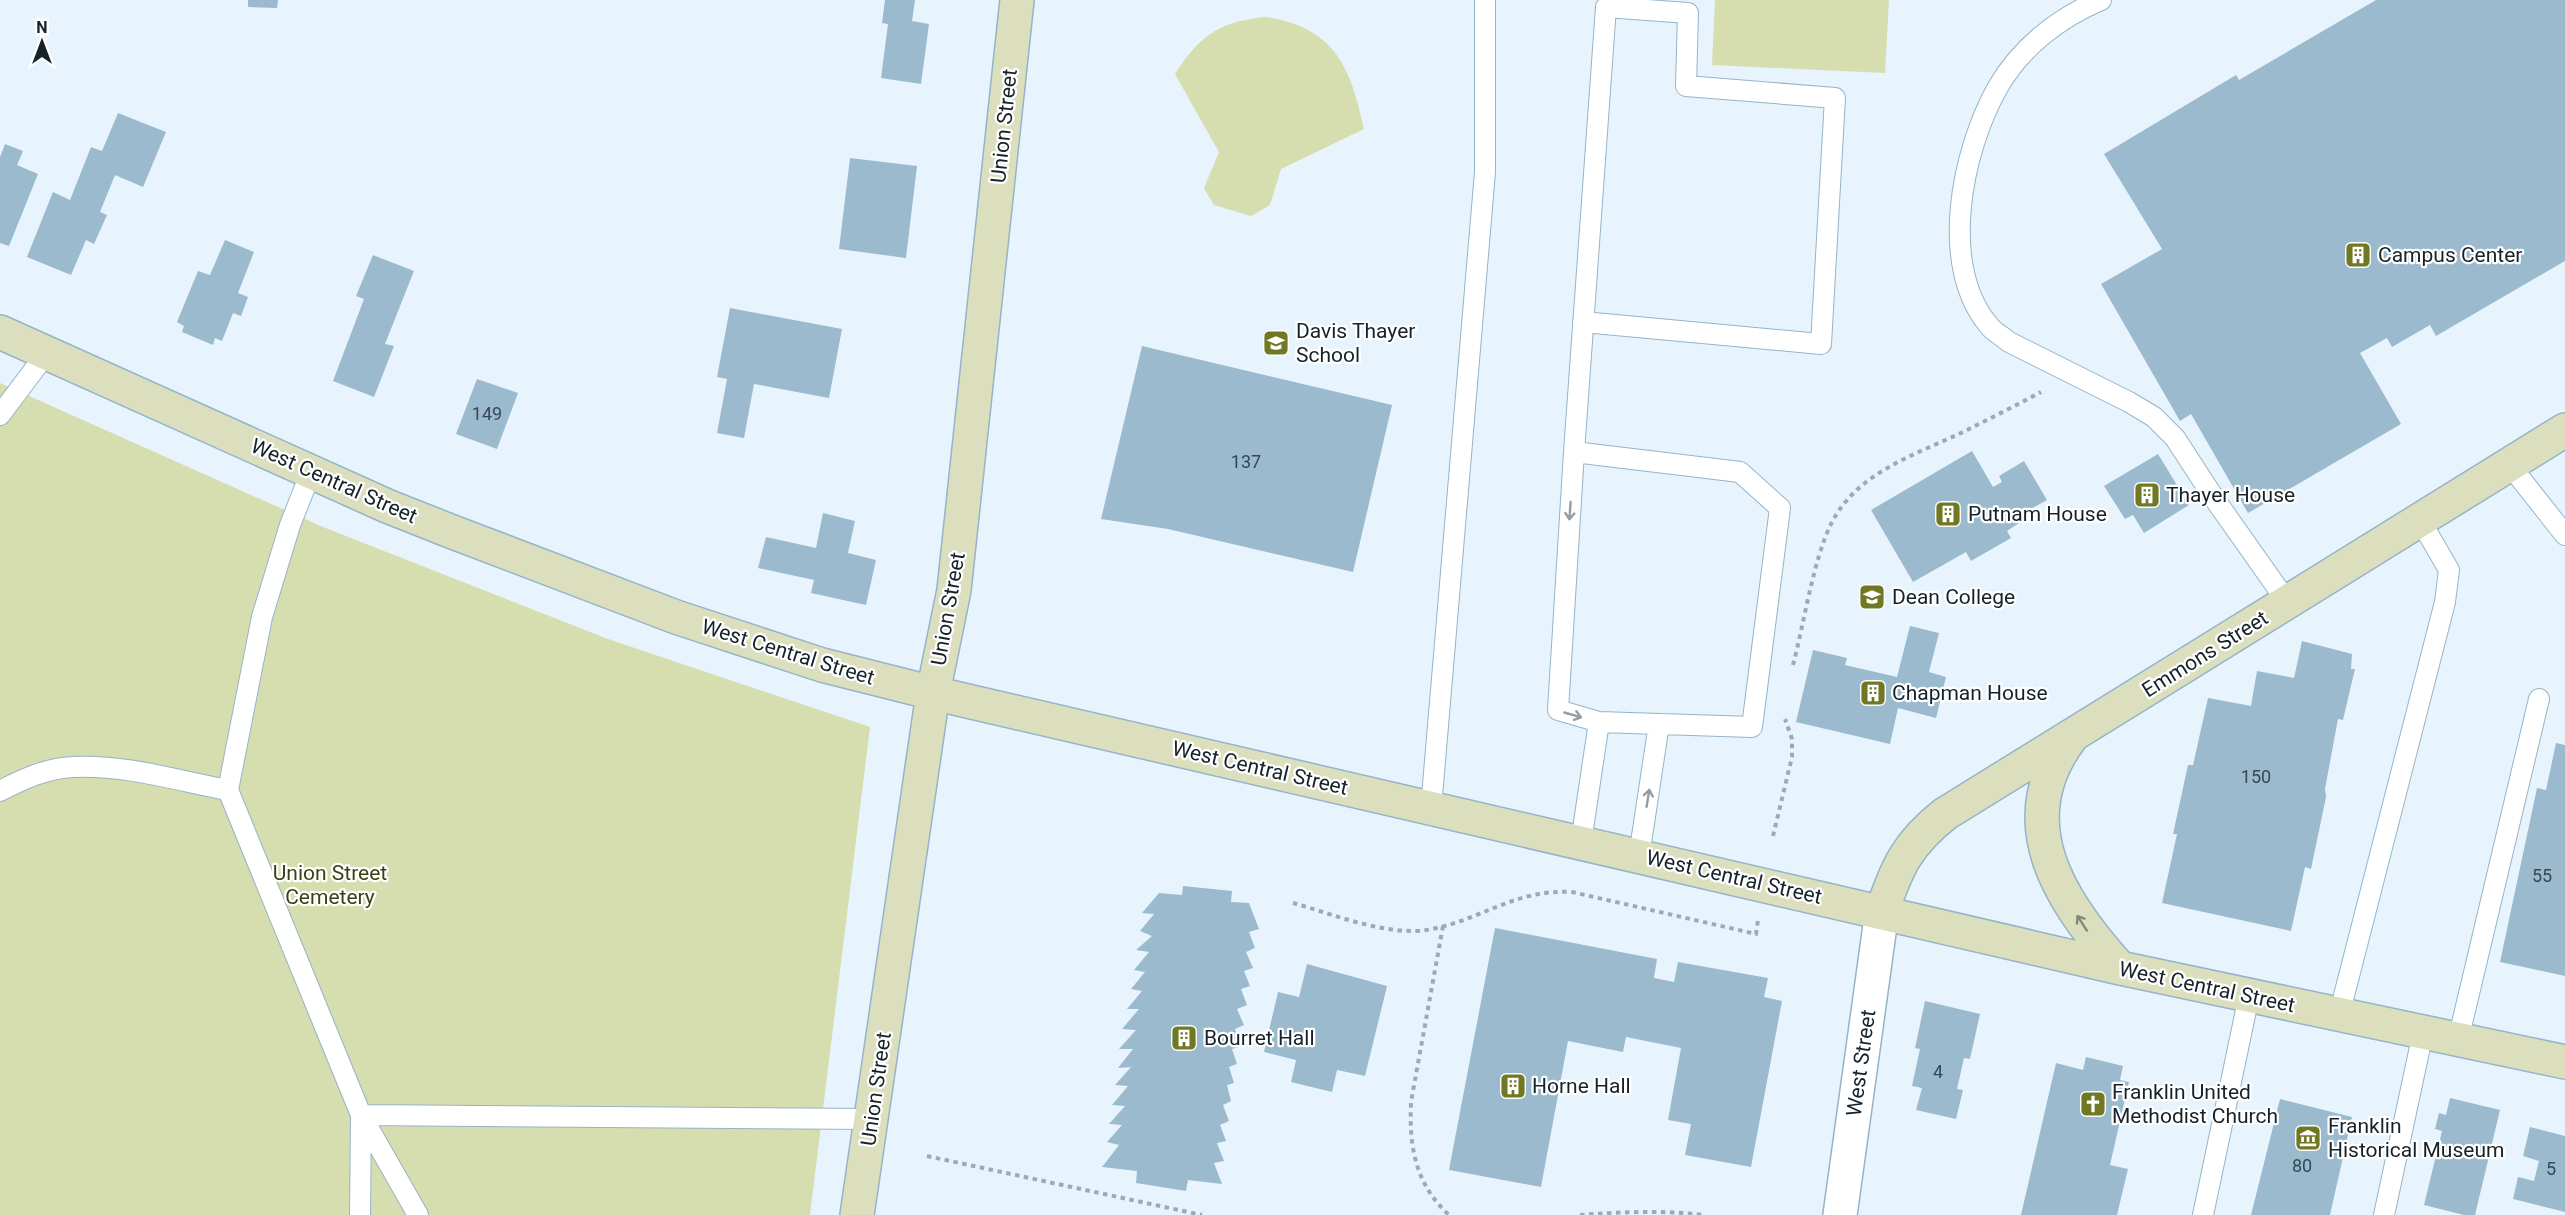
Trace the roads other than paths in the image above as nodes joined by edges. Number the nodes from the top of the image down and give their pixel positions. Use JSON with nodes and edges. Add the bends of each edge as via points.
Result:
{"nodes":[{"id":1,"x":1017,"y":0,"type":"edge"},
{"id":2,"x":1485,"y":0,"type":"edge"},
{"id":3,"x":2101,"y":0,"type":"edge"},
{"id":4,"x":1583,"y":322,"type":"junction"},
{"id":5,"x":0,"y":332,"type":"edge"},
{"id":6,"x":46,"y":354,"type":"junction"},
{"id":7,"x":0,"y":415,"type":"edge"},
{"id":8,"x":2565,"y":430,"type":"edge"},
{"id":9,"x":1574,"y":452,"type":"junction"},
{"id":10,"x":2509,"y":464,"type":"junction"},
{"id":11,"x":311,"y":472,"type":"junction"},
{"id":12,"x":2420,"y":520,"type":"junction"},
{"id":13,"x":2563,"y":530,"type":"edge"},
{"id":14,"x":2288,"y":603,"type":"junction"},
{"id":15,"x":933,"y":693,"type":"junction"},
{"id":16,"x":2538,"y":699,"type":"dead end"},
{"id":17,"x":1599,"y":722,"type":"junction"},
{"id":18,"x":1659,"y":724,"type":"junction"},
{"id":19,"x":2072,"y":735,"type":"junction"},
{"id":20,"x":228,"y":790,"type":"junction"},
{"id":21,"x":0,"y":791,"type":"edge"},
{"id":22,"x":1431,"y":808,"type":"junction"},
{"id":23,"x":1581,"y":842,"type":"junction"},
{"id":24,"x":1638,"y":856,"type":"junction"},
{"id":25,"x":1882,"y":911,"type":"junction"},
{"id":26,"x":2120,"y":968,"type":"junction"},
{"id":27,"x":2249,"y":996,"type":"junction"},
{"id":28,"x":2339,"y":1015,"type":"junction"},
{"id":29,"x":2423,"y":1033,"type":"junction"},
{"id":30,"x":2457,"y":1040,"type":"junction"},
{"id":31,"x":2565,"y":1062,"type":"edge"},
{"id":32,"x":361,"y":1115,"type":"junction"},
{"id":33,"x":872,"y":1119,"type":"junction"},
{"id":34,"x":360,"y":1215,"type":"edge"},
{"id":35,"x":418,"y":1215,"type":"edge"},
{"id":36,"x":857,"y":1215,"type":"edge"},
{"id":37,"x":1840,"y":1215,"type":"edge"},
{"id":38,"x":2203,"y":1215,"type":"edge"},
{"id":39,"x":2384,"y":1215,"type":"edge"}],
"edges":[{"from":1,"to":15,"type":"main road","name":"Union Street","via":[[954,590]]},
{"from":2,"to":22,"type":"lane","via":[[1485,172]]},
{"from":3,"to":14,"type":"lane","via":[[2043,34],[1999,85],[1975,133],[1964,183],[1960,231],[1965,275],[1976,306],[1991,328],[2009,342],[2154,417],[2175,438]]},
{"from":4,"to":4,"type":"lane","via":[[1606,8],[1688,13],[1686,86],[1835,98],[1821,344]]},
{"from":4,"to":9,"type":"lane"},
{"from":5,"to":6,"type":"main road","name":"West Central Street"},
{"from":6,"to":7,"type":"lane"},
{"from":6,"to":11,"type":"main road","name":"West Central Street"},
{"from":8,"to":10,"type":"main road","name":"Emmons Street"},
{"from":9,"to":17,"type":"lane","one_way":true,"via":[[1558,710]]},
{"from":9,"to":18,"type":"lane","via":[[1740,472],[1780,508],[1752,727]]},
{"from":10,"to":12,"type":"main road","name":"Emmons Street"},
{"from":10,"to":13,"type":"lane"},
{"from":11,"to":15,"type":"main road","name":"West Central Street","via":[[676,618],[822,664]]},
{"from":11,"to":20,"type":"lane","via":[[290,525],[259,627]]},
{"from":12,"to":14,"type":"main road","name":"Emmons Street"},
{"from":12,"to":28,"type":"lane","via":[[2449,570],[2445,602]]},
{"from":14,"to":19,"type":"main road","name":"Emmons Street"},
{"from":15,"to":22,"type":"main road","name":"West Central Street"},
{"from":15,"to":33,"type":"main road","name":"Union Street"},
{"from":16,"to":30,"type":"lane"},
{"from":17,"to":18,"type":"lane"},
{"from":17,"to":23,"type":"lane"},
{"from":24,"to":18,"type":"lane","one_way":true},
{"from":19,"to":25,"type":"main road","name":"Emmons Street","via":[[1945,814],[1923,832],[1898,868]]},
{"from":26,"to":19,"type":"main road","one_way":true,"via":[[2087,932],[2073,909],[2057,879],[2043,838],[2040,812],[2050,770]]},
{"from":20,"to":21,"type":"lane","via":[[130,772],[73,767],[43,772]]},
{"from":20,"to":32,"type":"lane"},
{"from":22,"to":23,"type":"main road","name":"West Central Street"},
{"from":23,"to":24,"type":"main road","name":"West Central Street"},
{"from":24,"to":25,"type":"main road","name":"West Central Street"},
{"from":25,"to":26,"type":"main road","name":"West Central Street"},
{"from":25,"to":37,"type":"street","name":"West Street"},
{"from":26,"to":27,"type":"main road","name":"West Central Street"},
{"from":27,"to":28,"type":"main road","name":"West Central Street"},
{"from":27,"to":38,"type":"lane"},
{"from":28,"to":29,"type":"main road","name":"West Central Street"},
{"from":29,"to":30,"type":"main road","name":"West Central Street"},
{"from":29,"to":39,"type":"lane"},
{"from":30,"to":31,"type":"main road","name":"West Central Street"},
{"from":32,"to":33,"type":"lane"},
{"from":32,"to":34,"type":"lane"},
{"from":32,"to":35,"type":"lane"},
{"from":33,"to":36,"type":"main road","name":"Union Street"}]}
